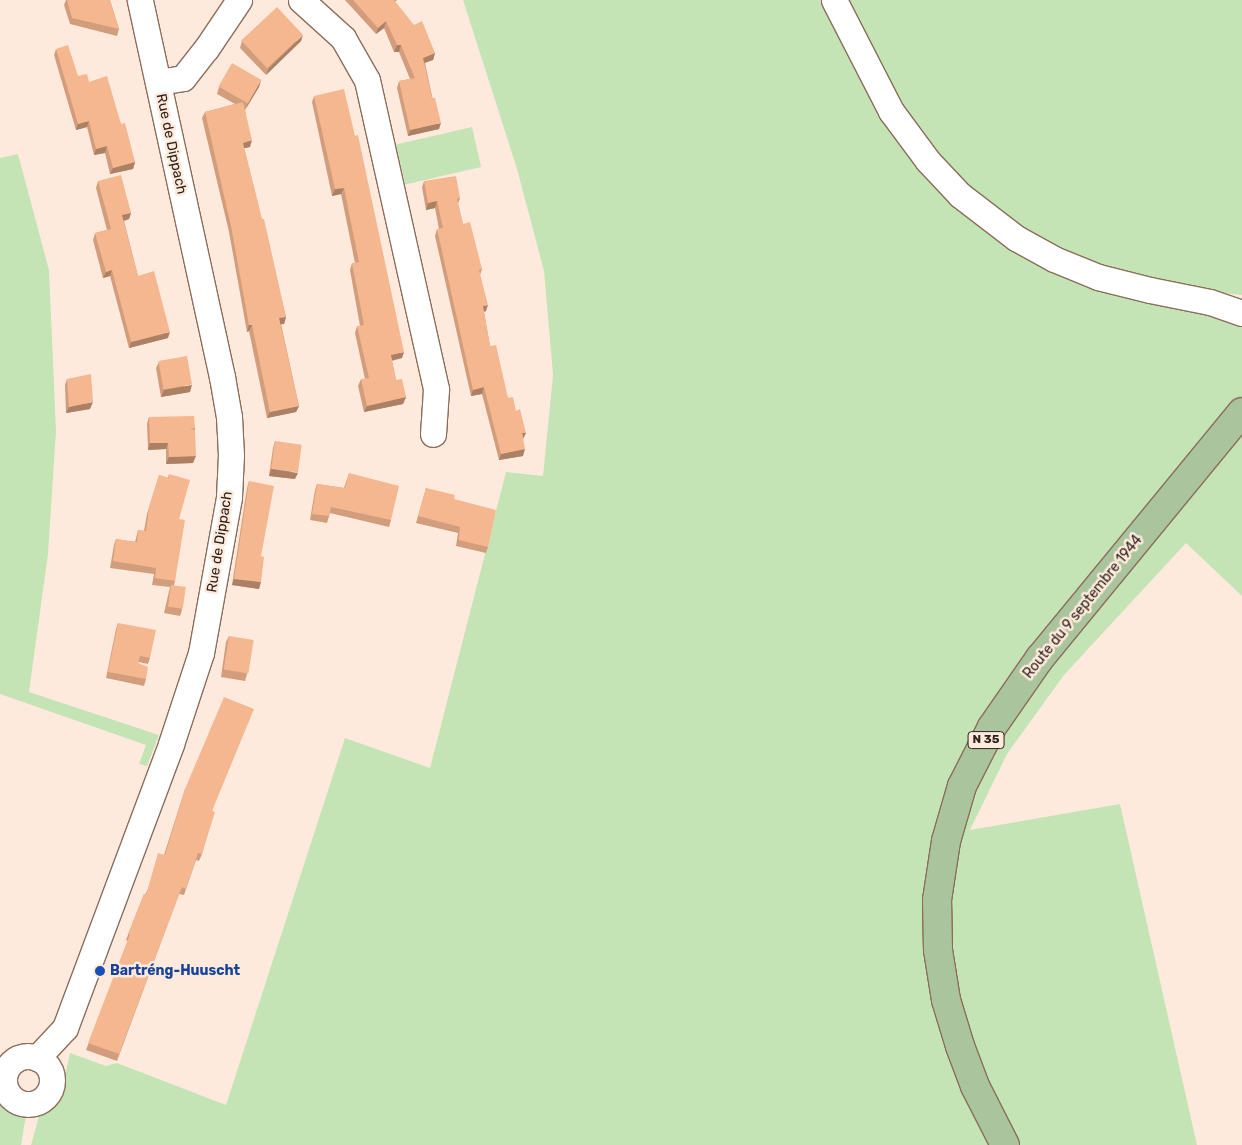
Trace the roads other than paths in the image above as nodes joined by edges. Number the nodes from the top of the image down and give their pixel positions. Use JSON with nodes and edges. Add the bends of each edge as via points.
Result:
{"nodes":[{"id":1,"x":140,"y":0,"type":"edge"},
{"id":2,"x":239,"y":0,"type":"edge"},
{"id":3,"x":301,"y":0,"type":"edge"},
{"id":4,"x":834,"y":0,"type":"edge"},
{"id":5,"x":158,"y":82,"type":"junction"},
{"id":6,"x":1150,"y":290,"type":"junction"},
{"id":7,"x":1242,"y":295,"type":"edge"},
{"id":8,"x":1242,"y":313,"type":"edge"},
{"id":9,"x":1242,"y":412,"type":"edge"},
{"id":10,"x":433,"y":434,"type":"dead end"},
{"id":11,"x":37,"y":1058,"type":"dead end"},
{"id":12,"x":1006,"y":1142,"type":"edge"}],
"edges":[{"from":1,"to":5,"type":"street","name":"Rue de Dippach"},
{"from":2,"to":5,"type":"street","via":[[183,78]]},
{"from":3,"to":10,"type":"street","via":[[343,38],[367,80],[436,389]]},
{"from":4,"to":6,"type":"street","via":[[891,111],[928,161],[960,195],[1016,238],[1054,259],[1098,277]]},
{"from":5,"to":11,"type":"street","name":"Rue de Dippach","via":[[228,409],[229,497],[201,653],[171,744],[65,1028]]},
{"from":6,"to":7,"type":"street"},
{"from":6,"to":8,"type":"street","via":[[1210,302]]},
{"from":9,"to":12,"type":"main road","name":"Route du 9 septembre 1944","number":"N 35","via":[[1040,658],[992,728],[962,786],[946,841],[938,900],[938,950],[946,1000],[960,1046],[975,1086]]}]}
